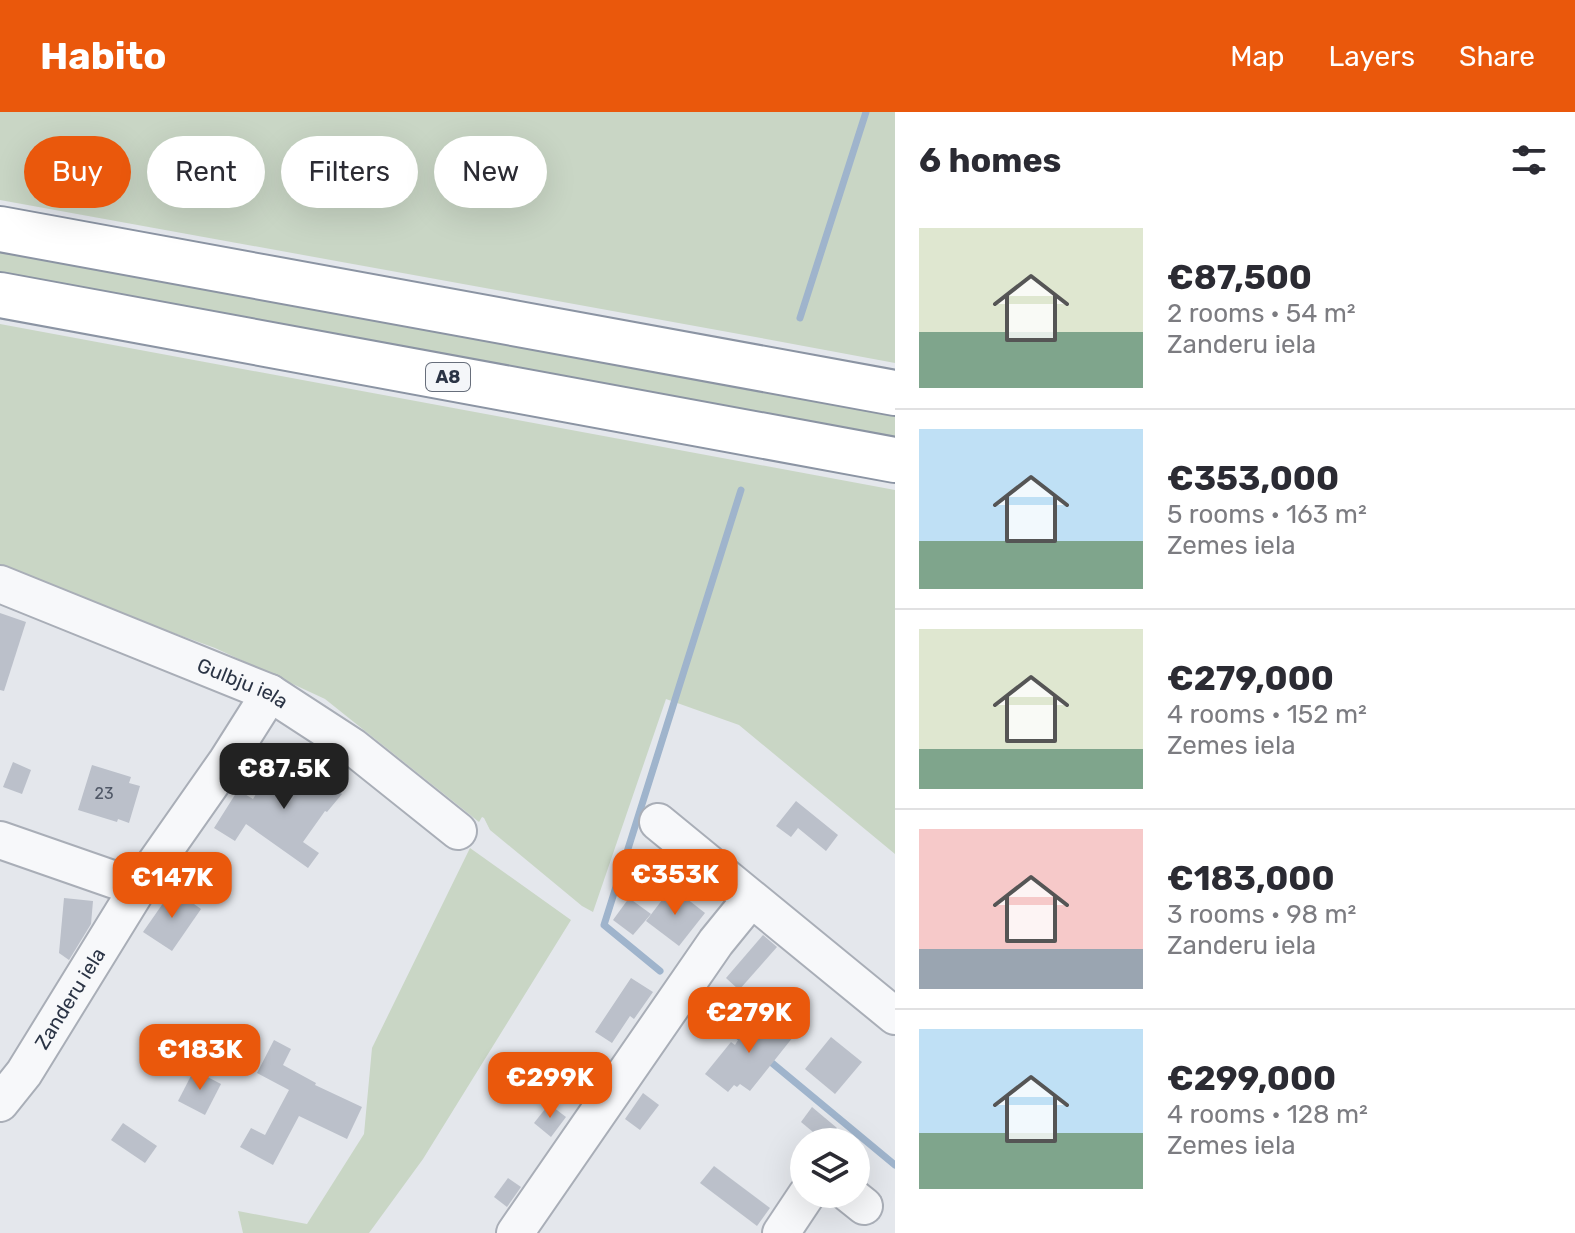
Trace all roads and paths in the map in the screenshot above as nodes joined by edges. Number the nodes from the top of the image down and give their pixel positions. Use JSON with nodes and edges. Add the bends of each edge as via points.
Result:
{"nodes":[{"id":1,"x":0,"y":229,"type":"edge"},
{"id":2,"x":0,"y":295,"type":"edge"},
{"id":3,"x":895,"y":393,"type":"edge"},
{"id":4,"x":895,"y":460,"type":"edge"},
{"id":5,"x":0,"y":584,"type":"edge"},
{"id":6,"x":270,"y":693,"type":"junction"},
{"id":7,"x":658,"y":822,"type":"dead end"},
{"id":8,"x":458,"y":831,"type":"dead end"},
{"id":9,"x":0,"y":840,"type":"edge"},
{"id":10,"x":138,"y":888,"type":"junction"},
{"id":11,"x":751,"y":899,"type":"junction"},
{"id":12,"x":895,"y":1016,"type":"edge"},
{"id":13,"x":0,"y":1103,"type":"edge"},
{"id":14,"x":798,"y":1208,"type":"edge"},
{"id":15,"x":515,"y":1233,"type":"edge"},
{"id":16,"x":781,"y":1233,"type":"edge"}],
"edges":[{"from":1,"to":3,"type":"highway"},
{"from":2,"to":4,"type":"highway","number":"A8"},
{"from":5,"to":6,"type":"street","name":"Gulbju iela"},
{"from":6,"to":8,"type":"street","name":"Gulbju iela","via":[[353,747]]},
{"from":6,"to":10,"type":"street","name":"Zanderu iela"},
{"from":7,"to":11,"type":"street"},
{"from":9,"to":10,"type":"street"},
{"from":10,"to":13,"type":"street","name":"Zanderu iela"},
{"from":11,"to":12,"type":"street"},
{"from":11,"to":15,"type":"street"},
{"from":14,"to":16,"type":"street"}]}
